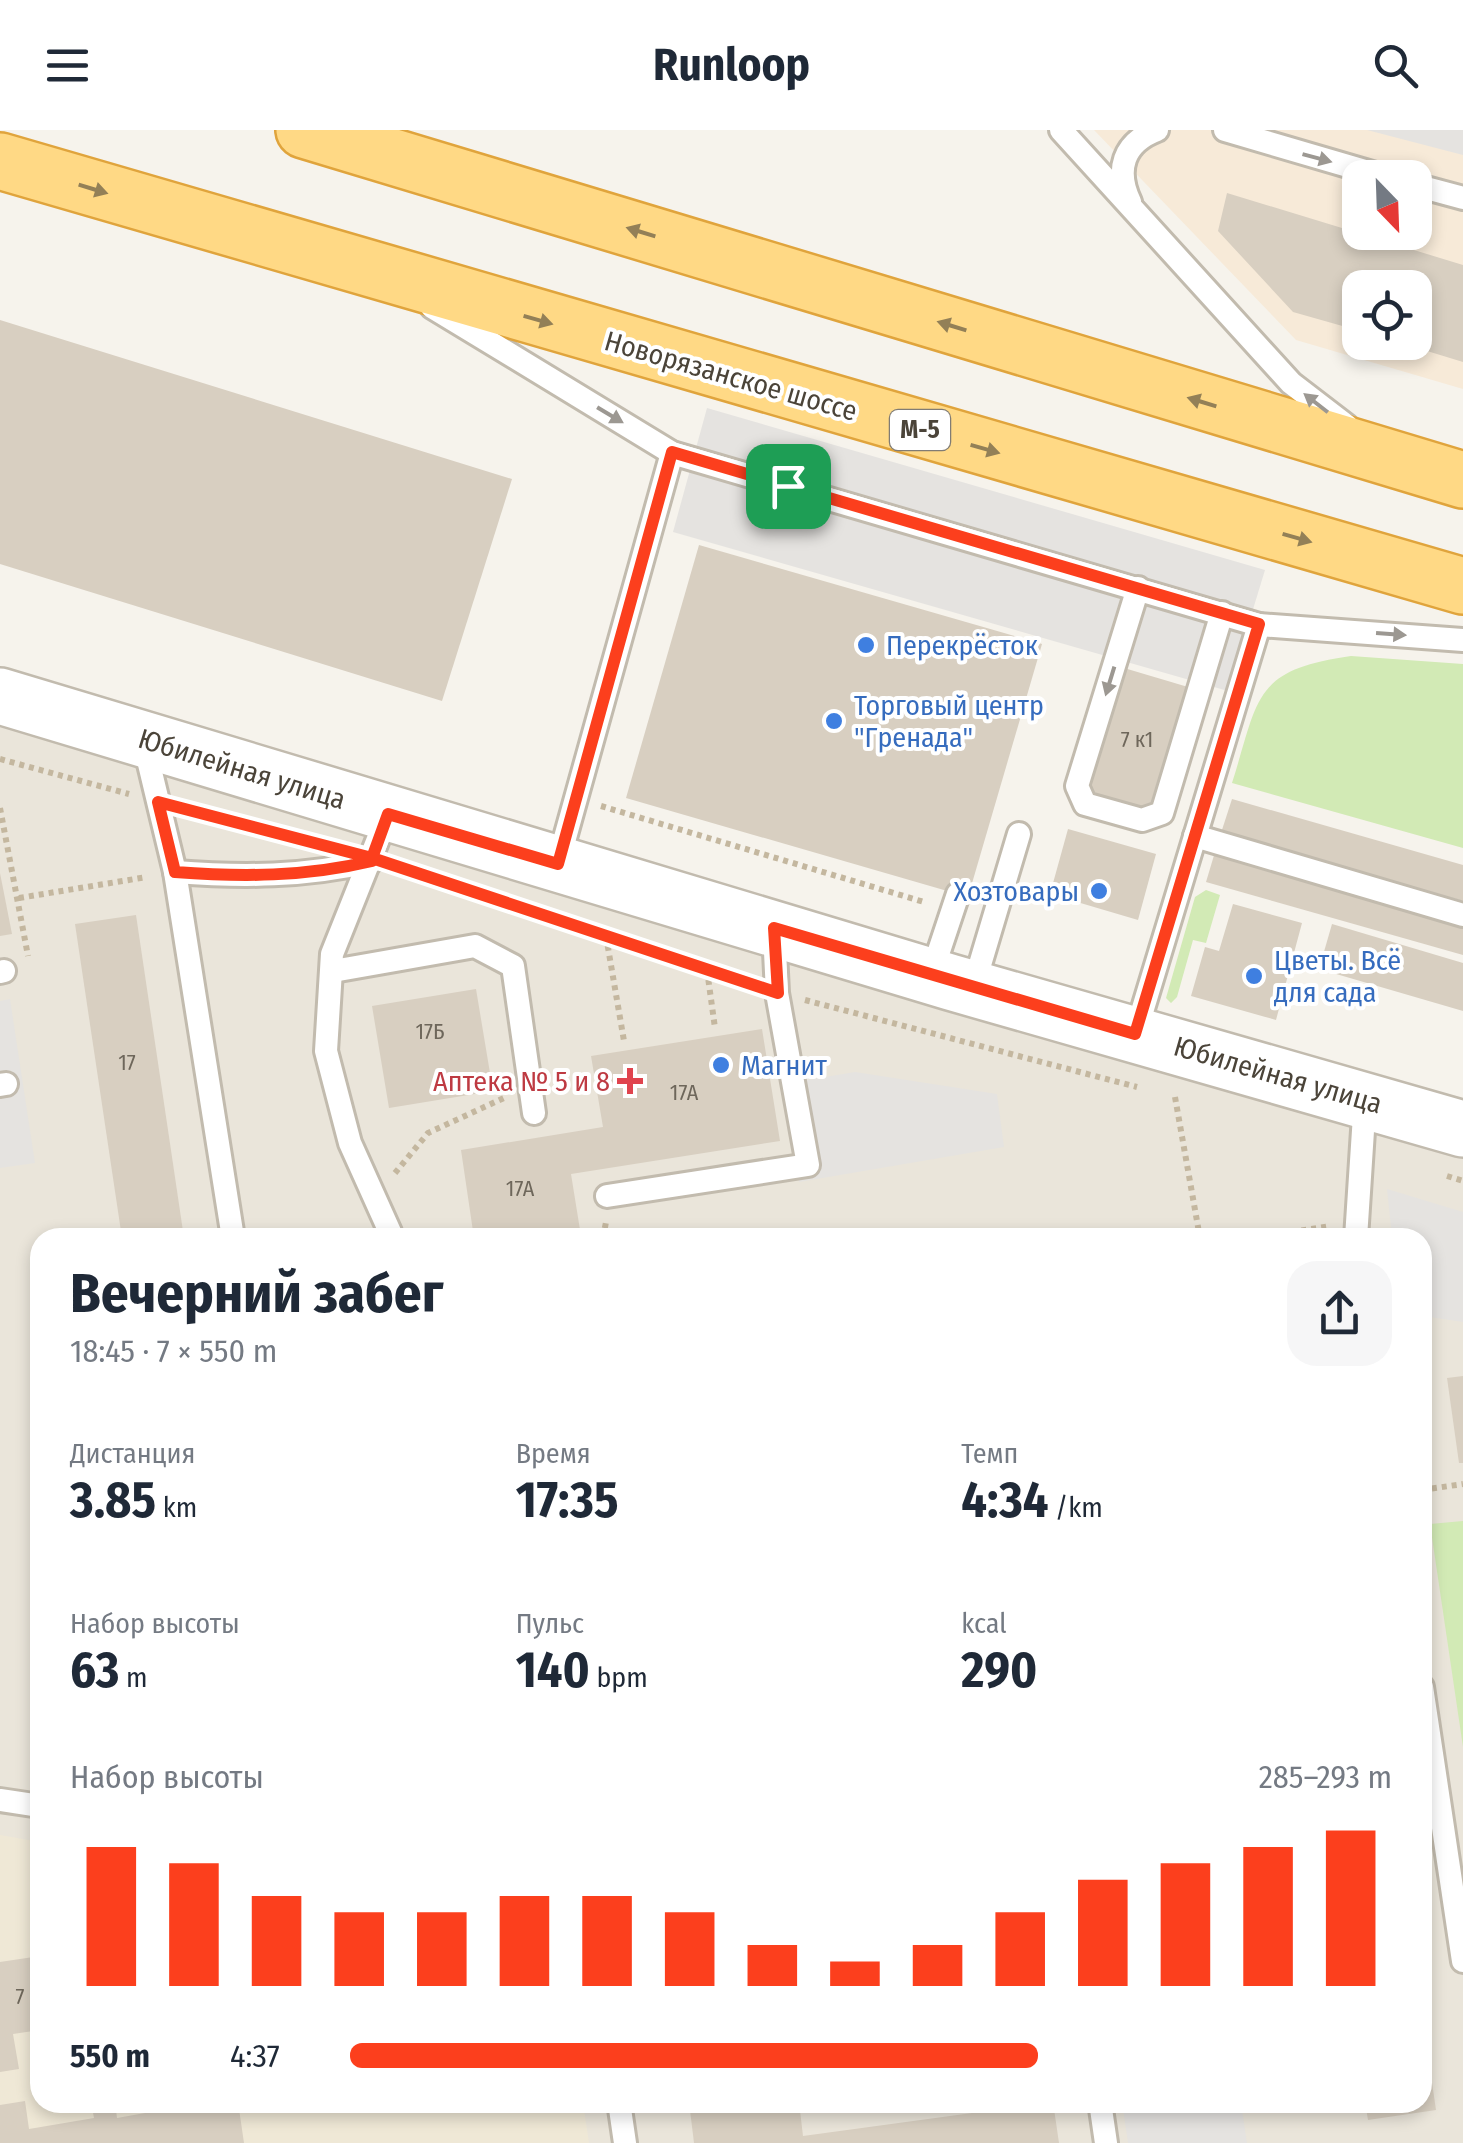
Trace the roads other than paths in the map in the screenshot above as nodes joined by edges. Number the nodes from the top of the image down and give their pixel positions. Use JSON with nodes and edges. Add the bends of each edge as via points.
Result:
{"nodes":[{"id":1,"x":304,"y":130,"type":"edge"},
{"id":2,"x":1061,"y":130,"type":"edge"},
{"id":3,"x":1158,"y":130,"type":"edge"},
{"id":4,"x":1225,"y":130,"type":"edge"},
{"id":5,"x":0,"y":160,"type":"edge"},
{"id":6,"x":1342,"y":164,"type":"edge"},
{"id":7,"x":1432,"y":189,"type":"edge"},
{"id":8,"x":1463,"y":198,"type":"edge"},
{"id":9,"x":1131,"y":205,"type":"junction"},
{"id":10,"x":377,"y":274,"type":"junction"},
{"id":11,"x":672,"y":452,"type":"junction"},
{"id":12,"x":1463,"y":480,"type":"edge"},
{"id":13,"x":1463,"y":586,"type":"edge"},
{"id":14,"x":1138,"y":588,"type":"junction"},
{"id":15,"x":1222,"y":614,"type":"junction"},
{"id":16,"x":1259,"y":624,"type":"junction"},
{"id":17,"x":1463,"y":640,"type":"edge"},
{"id":18,"x":0,"y":696,"type":"edge"},
{"id":19,"x":143,"y":739,"type":"junction"},
{"id":20,"x":1019,"y":834,"type":"dead end"},
{"id":21,"x":1195,"y":836,"type":"junction"},
{"id":22,"x":377,"y":844,"type":"junction"},
{"id":23,"x":558,"y":864,"type":"junction"},
{"id":24,"x":175,"y":872,"type":"junction"},
{"id":25,"x":955,"y":902,"type":"road end"},
{"id":26,"x":1463,"y":915,"type":"edge"},
{"id":27,"x":774,"y":928,"type":"junction"},
{"id":28,"x":333,"y":971,"type":"junction"},
{"id":29,"x":952,"y":982,"type":"junction"},
{"id":30,"x":1135,"y":1034,"type":"junction"},
{"id":31,"x":1366,"y":1100,"type":"junction"},
{"id":32,"x":534,"y":1113,"type":"dead end"},
{"id":33,"x":1463,"y":1129,"type":"edge"},
{"id":34,"x":607,"y":1196,"type":"dead end"},
{"id":35,"x":231,"y":1228,"type":"edge"},
{"id":36,"x":388,"y":1228,"type":"edge"},
{"id":37,"x":1355,"y":1228,"type":"edge"},
{"id":38,"x":1432,"y":1754,"type":"edge"},
{"id":39,"x":0,"y":1800,"type":"edge"},
{"id":40,"x":30,"y":1804,"type":"edge"},
{"id":41,"x":1463,"y":1961,"type":"edge"},
{"id":42,"x":621,"y":2113,"type":"edge"},
{"id":43,"x":1102,"y":2113,"type":"edge"},
{"id":44,"x":625,"y":2143,"type":"edge"},
{"id":45,"x":1106,"y":2143,"type":"edge"}],
"edges":[{"from":12,"to":1,"type":"highway","one_way":true},
{"from":2,"to":9,"type":"lane"},
{"from":3,"to":9,"type":"lane","via":[[1127,150],[1122,185]]},
{"from":4,"to":6,"type":"lane","one_way":true},
{"from":5,"to":10,"type":"highway","name":"Новорязанское шоссе","number":"М-5","one_way":true},
{"from":7,"to":8,"type":"lane"},
{"from":12,"to":9,"type":"lane","one_way":true,"via":[[1366,441],[1291,383]]},
{"from":10,"to":11,"type":"lane","one_way":true},
{"from":10,"to":13,"type":"highway","name":"Новорязанское шоссе","number":"М-5","one_way":true},
{"from":11,"to":14,"type":"lane"},
{"from":11,"to":23,"type":"lane"},
{"from":14,"to":15,"type":"lane"},
{"from":14,"to":15,"type":"lane","one_way":true,"via":[[1077,786],[1085,804],[1142,820],[1162,813]]},
{"from":15,"to":16,"type":"lane"},
{"from":16,"to":17,"type":"lane","one_way":true},
{"from":16,"to":21,"type":"lane"},
{"from":18,"to":19,"type":"street","name":"Юбилейная улица"},
{"from":19,"to":22,"type":"street","name":"Юбилейная улица"},
{"from":19,"to":24,"type":"lane"},
{"from":20,"to":29,"type":"lane"},
{"from":21,"to":26,"type":"lane"},
{"from":21,"to":30,"type":"lane"},
{"from":22,"to":23,"type":"street","name":"Юбилейная улица"},
{"from":22,"to":24,"type":"lane","via":[[323,872]]},
{"from":22,"to":28,"type":"lane","via":[[332,954]]},
{"from":23,"to":27,"type":"street","name":"Юбилейная улица"},
{"from":24,"to":35,"type":"lane"},
{"from":25,"to":29,"type":"lane"},
{"from":27,"to":29,"type":"street","name":"Юбилейная улица"},
{"from":27,"to":34,"type":"lane","via":[[778,993],[808,1165]]},
{"from":28,"to":32,"type":"lane","via":[[476,946],[513,966]]},
{"from":28,"to":36,"type":"lane","via":[[326,1052],[350,1143]]},
{"from":29,"to":30,"type":"street","name":"Юбилейная улица"},
{"from":30,"to":31,"type":"street","name":"Юбилейная улица"},
{"from":31,"to":33,"type":"street","name":"Юбилейная улица"},
{"from":31,"to":37,"type":"lane"},
{"from":38,"to":41,"type":"lane"},
{"from":39,"to":40,"type":"lane"},
{"from":42,"to":44,"type":"lane"},
{"from":43,"to":45,"type":"lane"}]}
